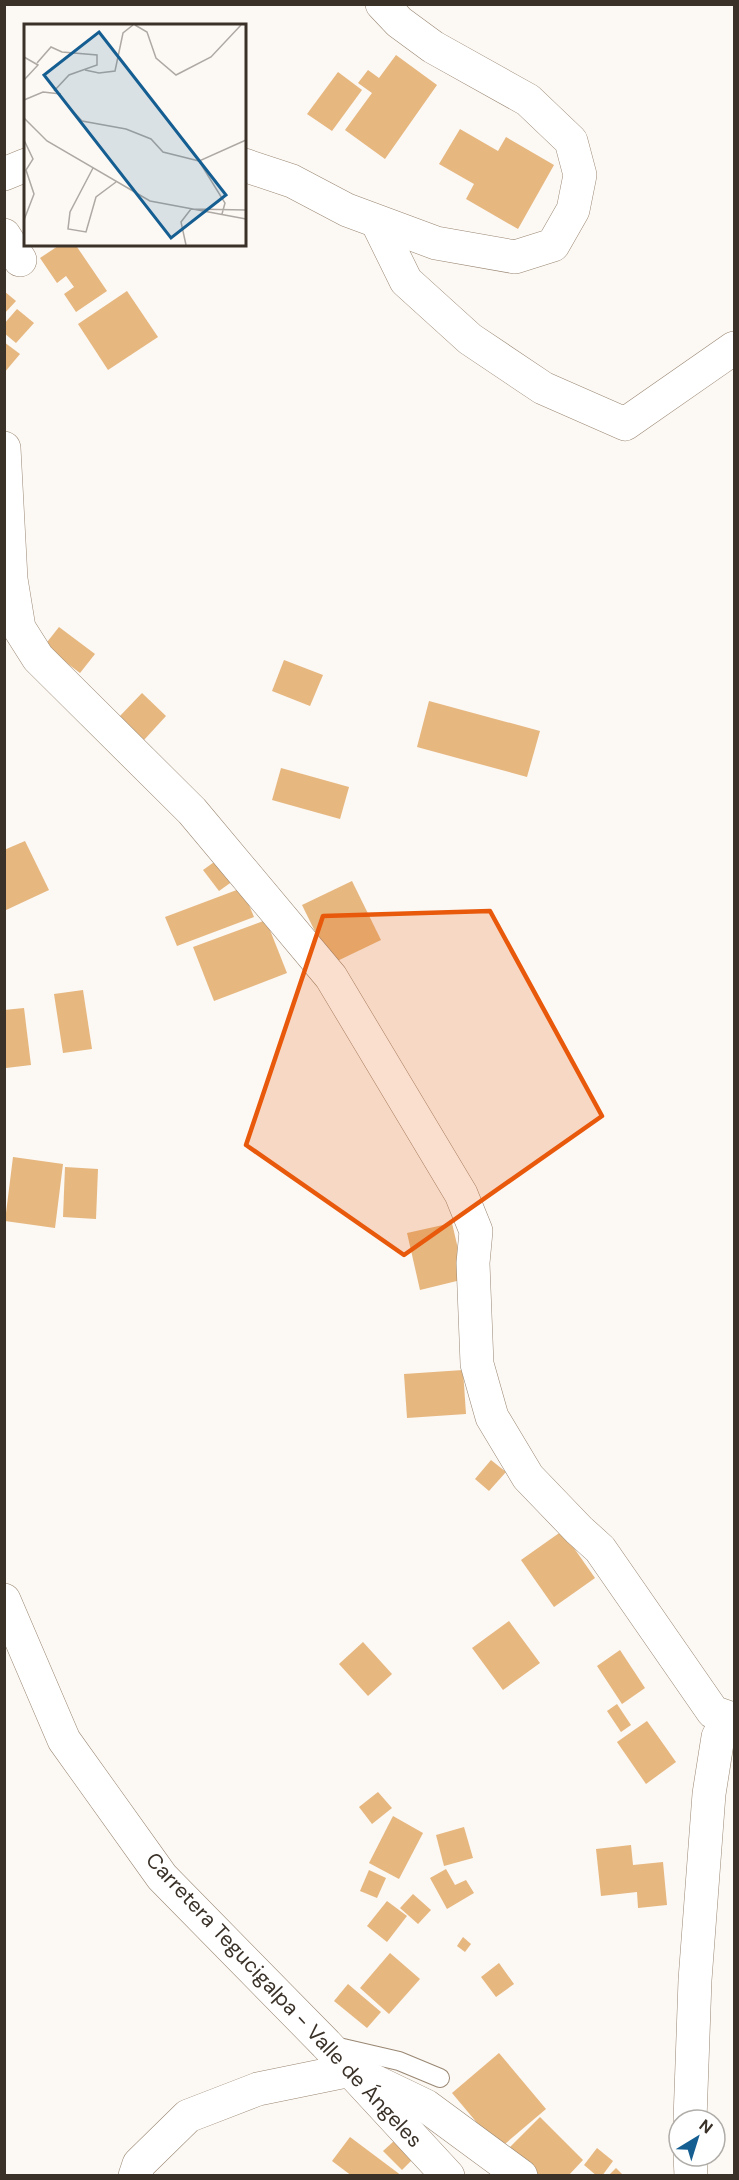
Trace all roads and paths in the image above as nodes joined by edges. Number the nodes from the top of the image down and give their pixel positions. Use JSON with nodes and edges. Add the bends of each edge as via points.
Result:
{"nodes":[{"id":1,"x":382,"y":4,"type":"edge"},
{"id":2,"x":24,"y":166,"type":"edge"},
{"id":3,"x":246,"y":166,"type":"edge"},
{"id":4,"x":4,"y":174,"type":"edge"},
{"id":5,"x":377,"y":222,"type":"junction"},
{"id":6,"x":735,"y":348,"type":"edge"},
{"id":7,"x":4,"y":448,"type":"edge"},
{"id":8,"x":4,"y":1600,"type":"edge"},
{"id":9,"x":734,"y":1719,"type":"edge"},
{"id":10,"x":326,"y":2044,"type":"junction"},
{"id":11,"x":351,"y":2070,"type":"junction"},
{"id":12,"x":440,"y":2078,"type":"dead end"},
{"id":13,"x":690,"y":2108,"type":"edge"},
{"id":14,"x":135,"y":2175,"type":"edge"},
{"id":15,"x":448,"y":2175,"type":"edge"},
{"id":16,"x":521,"y":2175,"type":"edge"}],
"edges":[{"from":1,"to":5,"type":"street","via":[[433,47],[528,100],[572,141],[580,175],[573,210],[553,245],[515,257],[436,243]]},
{"from":2,"to":4,"type":"street"},
{"from":3,"to":5,"type":"street","via":[[292,181]]},
{"from":5,"to":6,"type":"street","via":[[406,281],[470,339],[543,388],[625,424]]},
{"from":7,"to":9,"type":"street","via":[[11,579],[19,628],[38,658],[192,812],[331,977],[461,1194],[476,1231],[473,1263],[477,1364],[492,1417],[528,1477],[600,1549],[713,1712]]},
{"from":8,"to":10,"type":"street","name":"Carretera Tegucigalpa - Valle de Ángeles","via":[[64,1740],[162,1877]]},
{"from":9,"to":13,"type":"street","via":[[718,1737],[709,1794]]},
{"from":10,"to":11,"type":"street","name":"Carretera Tegucigalpa - Valle de Ángeles"},
{"from":10,"to":12,"type":"lane","via":[[399,2061]]},
{"from":11,"to":14,"type":"street","via":[[258,2089],[188,2116],[139,2164]]},
{"from":11,"to":15,"type":"street","name":"Carretera Tegucigalpa - Valle de Ángeles"},
{"from":11,"to":16,"type":"street","via":[[426,2106]]}]}
